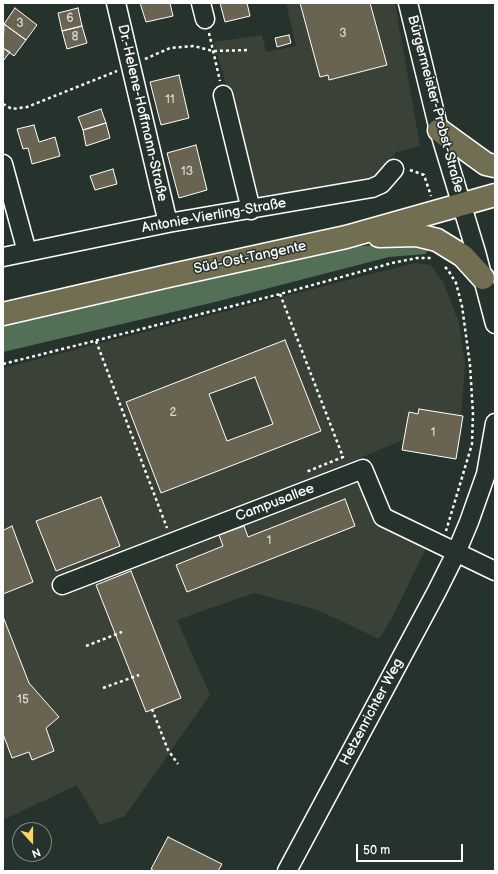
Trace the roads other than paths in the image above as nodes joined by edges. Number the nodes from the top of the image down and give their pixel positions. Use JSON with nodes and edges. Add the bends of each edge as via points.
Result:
{"nodes":[{"id":1,"x":116,"y":3,"type":"edge"},
{"id":2,"x":408,"y":3,"type":"edge"},
{"id":3,"x":223,"y":95,"type":"road end"},
{"id":4,"x":439,"y":130,"type":"junction"},
{"id":5,"x":3,"y":164,"type":"edge"},
{"id":6,"x":495,"y":166,"type":"edge"},
{"id":7,"x":394,"y":169,"type":"dead end"},
{"id":8,"x":495,"y":195,"type":"edge"},
{"id":9,"x":462,"y":205,"type":"junction"},
{"id":10,"x":251,"y":210,"type":"junction"},
{"id":11,"x":168,"y":223,"type":"junction"},
{"id":12,"x":346,"y":237,"type":"junction"},
{"id":13,"x":27,"y":252,"type":"junction"},
{"id":14,"x":3,"y":257,"type":"edge"},
{"id":15,"x":483,"y":278,"type":"junction"},
{"id":16,"x":3,"y":314,"type":"edge"},
{"id":17,"x":495,"y":324,"type":"edge"},
{"id":18,"x":495,"y":423,"type":"edge"},
{"id":19,"x":456,"y":553,"type":"junction"},
{"id":20,"x":495,"y":571,"type":"edge"},
{"id":21,"x":62,"y":586,"type":"dead end"},
{"id":22,"x":287,"y":871,"type":"edge"}],
"edges":[{"from":1,"to":11,"type":"street","name":"Dr.-Helene-Hoffmann-Straße"},
{"from":2,"to":4,"type":"street","name":"Bürgermeister-Probst-Straße"},
{"from":3,"to":10,"type":"street"},
{"from":4,"to":6,"type":"main road","via":[[486,164]]},
{"from":4,"to":9,"type":"street","name":"Bürgermeister-Probst-Straße"},
{"from":5,"to":13,"type":"street"},
{"from":7,"to":10,"type":"street","name":"Antonie-Vierling-Straße","via":[[381,184],[372,188]]},
{"from":8,"to":9,"type":"main road","name":"Süd-Ost-Tangente"},
{"from":9,"to":12,"type":"main road","name":"Süd-Ost-Tangente"},
{"from":9,"to":15,"type":"street"},
{"from":10,"to":11,"type":"street","name":"Antonie-Vierling-Straße"},
{"from":11,"to":13,"type":"street","name":"Antonie-Vierling-Straße"},
{"from":12,"to":15,"type":"main road","via":[[417,235],[438,240],[463,256]]},
{"from":12,"to":16,"type":"main road","name":"Süd-Ost-Tangente"},
{"from":13,"to":14,"type":"street","name":"Antonie-Vierling-Straße"},
{"from":15,"to":17,"type":"street"},
{"from":18,"to":19,"type":"street","name":"Hetzenrichter Weg","via":[[486,474]]},
{"from":19,"to":20,"type":"street"},
{"from":19,"to":21,"type":"street","name":"Campusallee","via":[[383,517],[363,469]]},
{"from":19,"to":22,"type":"street","name":"Hetzenrichter Weg"}]}
